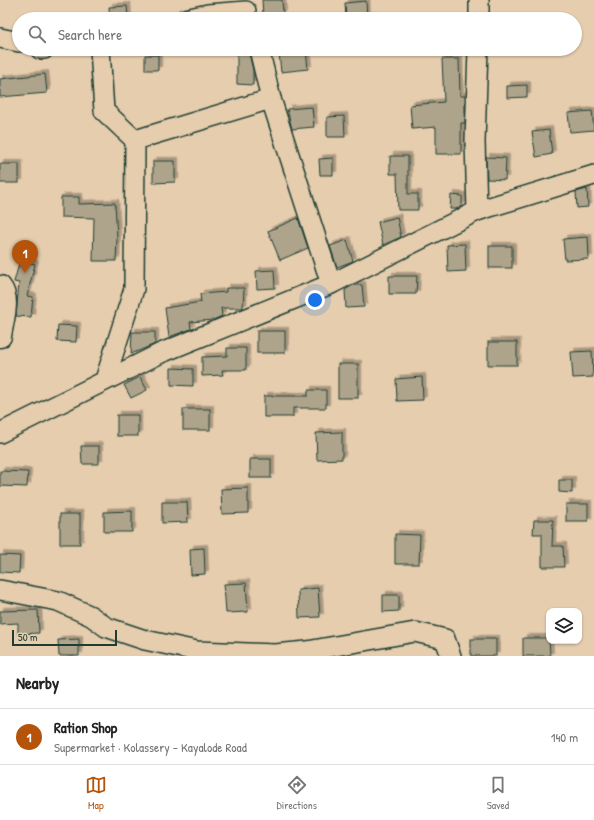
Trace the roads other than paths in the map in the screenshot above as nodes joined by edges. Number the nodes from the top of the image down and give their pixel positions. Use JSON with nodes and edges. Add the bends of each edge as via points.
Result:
{"nodes":[{"id":1,"x":479,"y":0,"type":"edge"},
{"id":2,"x":248,"y":10,"type":"edge"},
{"id":3,"x":228,"y":12,"type":"edge"},
{"id":4,"x":479,"y":12,"type":"edge"},
{"id":5,"x":0,"y":38,"type":"edge"},
{"id":6,"x":12,"y":41,"type":"edge"},
{"id":7,"x":100,"y":56,"type":"edge"},
{"id":8,"x":261,"y":56,"type":"edge"},
{"id":9,"x":478,"y":56,"type":"edge"},
{"id":10,"x":271,"y":100,"type":"junction"},
{"id":11,"x":135,"y":140,"type":"junction"},
{"id":12,"x":594,"y":175,"type":"edge"},
{"id":13,"x":477,"y":211,"type":"junction"},
{"id":14,"x":331,"y":284,"type":"junction"},
{"id":15,"x":0,"y":287,"type":"edge"},
{"id":16,"x":0,"y":336,"type":"edge"},
{"id":17,"x":105,"y":380,"type":"junction"},
{"id":18,"x":0,"y":433,"type":"edge"},
{"id":19,"x":0,"y":590,"type":"edge"},
{"id":20,"x":451,"y":656,"type":"edge"}],
"edges":[{"from":1,"to":4,"type":"street"},
{"from":2,"to":3,"type":"street"},
{"from":5,"to":6,"type":"street"},
{"from":7,"to":11,"type":"street","via":[[104,111]]},
{"from":8,"to":10,"type":"street"},
{"from":9,"to":13,"type":"street","via":[[475,142]]},
{"from":10,"to":11,"type":"street"},
{"from":10,"to":14,"type":"street"},
{"from":11,"to":17,"type":"street","via":[[134,289]]},
{"from":12,"to":13,"type":"street"},
{"from":13,"to":14,"type":"street"},
{"from":14,"to":17,"type":"street","via":[[161,353]]},
{"from":15,"to":16,"type":"main road","via":[[5,301]]},
{"from":17,"to":18,"type":"street"},
{"from":19,"to":20,"type":"street","via":[[58,601],[91,616],[106,627],[145,640],[197,651],[275,654],[301,652],[415,632],[444,640]]}]}
